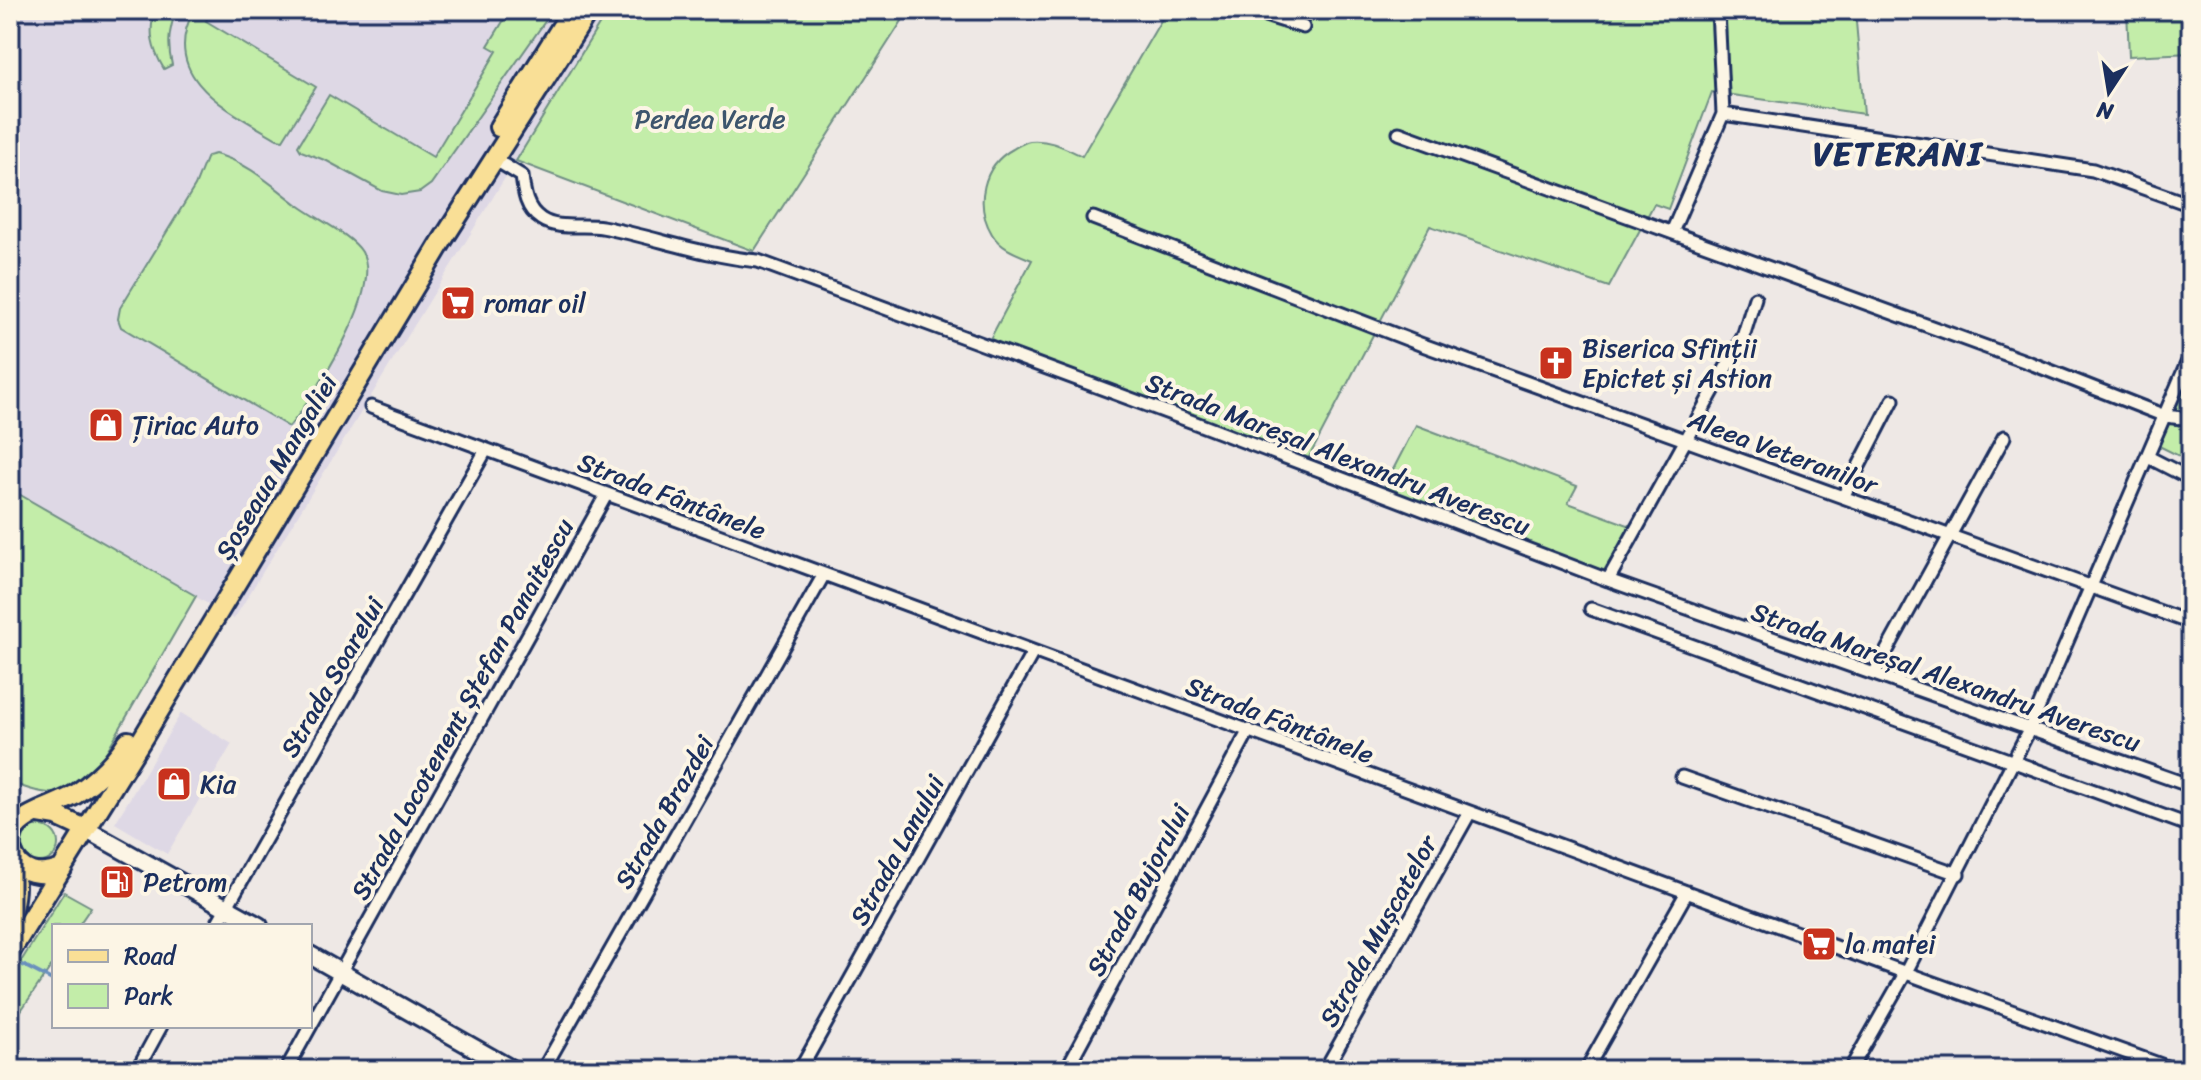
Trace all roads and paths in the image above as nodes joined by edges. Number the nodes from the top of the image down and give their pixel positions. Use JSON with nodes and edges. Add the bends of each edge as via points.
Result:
{"nodes":[{"id":1,"x":572,"y":10,"type":"edge"},
{"id":2,"x":589,"y":10,"type":"edge"},
{"id":3,"x":1249,"y":10,"type":"edge"},
{"id":4,"x":1718,"y":10,"type":"edge"},
{"id":5,"x":1303,"y":27,"type":"dead end"},
{"id":6,"x":1723,"y":114,"type":"junction"},
{"id":7,"x":1399,"y":133,"type":"dead end"},
{"id":8,"x":494,"y":159,"type":"junction"},
{"id":9,"x":2191,"y":205,"type":"edge"},
{"id":10,"x":1093,"y":218,"type":"dead end"},
{"id":11,"x":1672,"y":232,"type":"junction"},
{"id":12,"x":1755,"y":298,"type":"dead end"},
{"id":13,"x":2191,"y":354,"type":"edge"},
{"id":14,"x":1893,"y":400,"type":"dead end"},
{"id":15,"x":371,"y":407,"type":"dead end"},
{"id":16,"x":2165,"y":416,"type":"junction"},
{"id":17,"x":2191,"y":419,"type":"edge"},
{"id":18,"x":2004,"y":437,"type":"dead end"},
{"id":19,"x":1686,"y":441,"type":"junction"},
{"id":20,"x":486,"y":450,"type":"junction"},
{"id":21,"x":2148,"y":457,"type":"junction"},
{"id":22,"x":2191,"y":479,"type":"edge"},
{"id":23,"x":606,"y":495,"type":"junction"},
{"id":24,"x":1843,"y":497,"type":"junction"},
{"id":25,"x":1950,"y":536,"type":"junction"},
{"id":26,"x":823,"y":576,"type":"junction"},
{"id":27,"x":1608,"y":580,"type":"junction"},
{"id":28,"x":2092,"y":588,"type":"junction"},
{"id":29,"x":1591,"y":609,"type":"dead end"},
{"id":30,"x":2191,"y":623,"type":"edge"},
{"id":31,"x":1033,"y":652,"type":"junction"},
{"id":32,"x":1874,"y":674,"type":"junction"},
{"id":33,"x":1249,"y":730,"type":"junction"},
{"id":34,"x":2029,"y":730,"type":"junction"},
{"id":35,"x":2013,"y":763,"type":"junction"},
{"id":36,"x":1682,"y":777,"type":"dead end"},
{"id":37,"x":2191,"y":786,"type":"edge"},
{"id":38,"x":39,"y":813,"type":"junction"},
{"id":39,"x":1469,"y":814,"type":"junction"},
{"id":40,"x":2191,"y":826,"type":"edge"},
{"id":41,"x":85,"y":829,"type":"junction"},
{"id":42,"x":11,"y":846,"type":"edge"},
{"id":43,"x":62,"y":869,"type":"junction"},
{"id":44,"x":1958,"y":874,"type":"junction"},
{"id":45,"x":1687,"y":892,"type":"junction"},
{"id":46,"x":227,"y":907,"type":"junction"},
{"id":47,"x":10,"y":918,"type":"edge"},
{"id":48,"x":217,"y":924,"type":"edge"},
{"id":49,"x":256,"y":924,"type":"edge"},
{"id":50,"x":10,"y":952,"type":"edge"},
{"id":51,"x":312,"y":956,"type":"edge"},
{"id":52,"x":340,"y":972,"type":"junction"},
{"id":53,"x":1906,"y":972,"type":"junction"},
{"id":54,"x":312,"y":1023,"type":"edge"},
{"id":55,"x":160,"y":1028,"type":"edge"},
{"id":56,"x":309,"y":1028,"type":"edge"},
{"id":57,"x":2138,"y":1057,"type":"junction"},
{"id":58,"x":137,"y":1070,"type":"edge"},
{"id":59,"x":286,"y":1070,"type":"edge"},
{"id":60,"x":513,"y":1070,"type":"edge"},
{"id":61,"x":543,"y":1070,"type":"edge"},
{"id":62,"x":800,"y":1070,"type":"edge"},
{"id":63,"x":1066,"y":1070,"type":"edge"},
{"id":64,"x":1325,"y":1070,"type":"edge"},
{"id":65,"x":1586,"y":1070,"type":"edge"},
{"id":66,"x":1850,"y":1070,"type":"edge"},
{"id":67,"x":2131,"y":1070,"type":"edge"},
{"id":68,"x":2175,"y":1070,"type":"edge"}],
"edges":[{"from":1,"to":38,"type":"main road","name":"Șoseaua Mangaliei","via":[[126,745],[83,789]]},
{"from":2,"to":8,"type":"main road","name":"Șoseaua Mangaliei"},
{"from":3,"to":5,"type":"street"},
{"from":4,"to":6,"type":"street"},
{"from":6,"to":9,"type":"street","via":[[2093,170]]},
{"from":6,"to":11,"type":"street"},
{"from":7,"to":11,"type":"street"},
{"from":8,"to":27,"type":"street","name":"Strada Mareșal Alexandru Averescu","via":[[522,176],[532,210],[552,224],[597,226],[720,258],[758,261]]},
{"from":8,"to":41,"type":"main road","name":"Șoseaua Mangaliei"},
{"from":10,"to":19,"type":"street","name":"Aleea Veteranilor"},
{"from":11,"to":16,"type":"street"},
{"from":12,"to":19,"type":"street","via":[[1743,337]]},
{"from":13,"to":16,"type":"street"},
{"from":14,"to":24,"type":"street"},
{"from":15,"to":20,"type":"street","name":"Strada Fântânele"},
{"from":16,"to":17,"type":"street"},
{"from":16,"to":21,"type":"street"},
{"from":18,"to":25,"type":"street"},
{"from":19,"to":24,"type":"street","name":"Aleea Veteranilor"},
{"from":19,"to":27,"type":"street"},
{"from":20,"to":23,"type":"street","name":"Strada Fântânele"},
{"from":20,"to":46,"type":"street","name":"Strada Soarelui"},
{"from":21,"to":22,"type":"street"},
{"from":21,"to":28,"type":"street"},
{"from":23,"to":26,"type":"street","name":"Strada Fântânele"},
{"from":23,"to":52,"type":"street","name":"Strada Locotenent Ștefan Panaitescu"},
{"from":24,"to":25,"type":"street","name":"Aleea Veteranilor"},
{"from":25,"to":28,"type":"street","name":"Aleea Veteranilor"},
{"from":25,"to":32,"type":"street"},
{"from":26,"to":31,"type":"street","name":"Strada Fântânele"},
{"from":26,"to":61,"type":"street","name":"Strada Brazdei"},
{"from":27,"to":32,"type":"street","name":"Strada Mareșal Alexandru Averescu"},
{"from":28,"to":30,"type":"street","name":"Aleea Veteranilor"},
{"from":28,"to":34,"type":"street"},
{"from":29,"to":35,"type":"street","name":"Strada Mareșal Alexandru Averescu"},
{"from":31,"to":33,"type":"street","name":"Strada Fântânele"},
{"from":31,"to":62,"type":"street","name":"Strada Lanului"},
{"from":32,"to":34,"type":"street","name":"Strada Mareșal Alexandru Averescu"},
{"from":33,"to":39,"type":"street","name":"Strada Fântânele"},
{"from":33,"to":63,"type":"street","name":"Strada Bujorului"},
{"from":34,"to":35,"type":"street"},
{"from":34,"to":37,"type":"street","name":"Strada Mareșal Alexandru Averescu"},
{"from":35,"to":40,"type":"street","name":"Strada Mareșal Alexandru Averescu"},
{"from":35,"to":44,"type":"street"},
{"from":36,"to":44,"type":"street"},
{"from":38,"to":41,"type":"main road"},
{"from":38,"to":42,"type":"main road","name":"Șoseaua Mangaliei","via":[[21,820]]},
{"from":39,"to":45,"type":"street","name":"Strada Fântânele"},
{"from":39,"to":64,"type":"street","name":"Strada Mușcatelor"},
{"from":41,"to":43,"type":"main road","name":"Șoseaua Mangaliei"},
{"from":41,"to":46,"type":"street"},
{"from":42,"to":43,"type":"main road","via":[[27,870],[45,874]]},
{"from":42,"to":47,"type":"main road","via":[[15,890]]},
{"from":43,"to":50,"type":"main road","name":"Șoseaua Mangaliei"},
{"from":44,"to":53,"type":"street"},
{"from":45,"to":53,"type":"street","name":"Strada Fântânele"},
{"from":45,"to":65,"type":"street"},
{"from":46,"to":48,"type":"street","name":"Strada Soarelui"},
{"from":46,"to":49,"type":"street"},
{"from":51,"to":52,"type":"street"},
{"from":52,"to":54,"type":"street","name":"Strada Locotenent Ștefan Panaitescu"},
{"from":52,"to":60,"type":"street"},
{"from":53,"to":57,"type":"street","name":"Strada Fântânele"},
{"from":53,"to":66,"type":"street"},
{"from":55,"to":58,"type":"street"},
{"from":56,"to":59,"type":"street","name":"Strada Locotenent Ștefan Panaitescu"},
{"from":57,"to":67,"type":"street"},
{"from":57,"to":68,"type":"street","name":"Strada Fântânele"}]}
